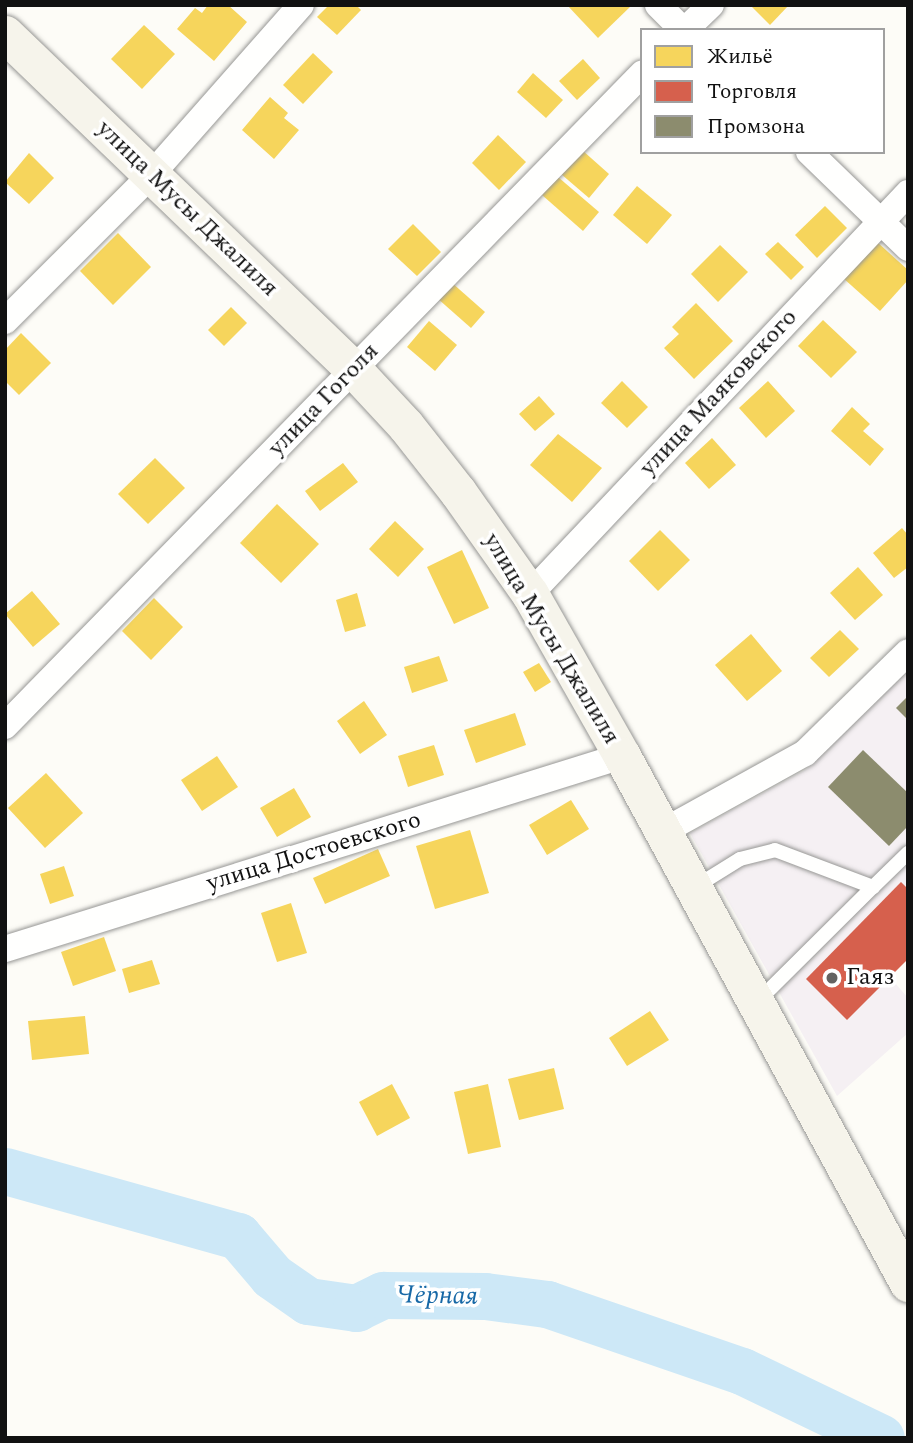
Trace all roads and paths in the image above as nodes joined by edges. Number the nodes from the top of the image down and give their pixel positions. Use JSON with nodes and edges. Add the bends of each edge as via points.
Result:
{"nodes":[{"id":1,"x":301,"y":5,"type":"edge"},
{"id":2,"x":658,"y":5,"type":"edge"},
{"id":3,"x":711,"y":5,"type":"edge"},
{"id":4,"x":682,"y":28,"type":"edge"},
{"id":5,"x":686,"y":28,"type":"edge"},
{"id":6,"x":5,"y":34,"type":"edge"},
{"id":7,"x":640,"y":76,"type":"edge"},
{"id":8,"x":811,"y":154,"type":"edge"},
{"id":9,"x":152,"y":174,"type":"junction"},
{"id":10,"x":908,"y":193,"type":"edge"},
{"id":11,"x":881,"y":222,"type":"junction"},
{"id":12,"x":908,"y":248,"type":"edge"},
{"id":13,"x":5,"y":321,"type":"edge"},
{"id":14,"x":354,"y":370,"type":"junction"},
{"id":15,"x":530,"y":594,"type":"junction"},
{"id":16,"x":908,"y":652,"type":"edge"},
{"id":17,"x":5,"y":726,"type":"edge"},
{"id":18,"x":622,"y":756,"type":"junction"},
{"id":19,"x":662,"y":832,"type":"junction"},
{"id":20,"x":908,"y":853,"type":"edge"},
{"id":21,"x":873,"y":887,"type":"junction"},
{"id":22,"x":693,"y":888,"type":"junction"},
{"id":23,"x":5,"y":948,"type":"edge"},
{"id":24,"x":755,"y":1003,"type":"junction"},
{"id":25,"x":908,"y":1283,"type":"edge"}],
"edges":[{"from":1,"to":9,"type":"street"},
{"from":2,"to":4,"type":"street"},
{"from":3,"to":5,"type":"street"},
{"from":6,"to":9,"type":"main road","name":"улица Мусы Джалиля"},
{"from":7,"to":14,"type":"street","name":"улица Гоголя"},
{"from":8,"to":11,"type":"street"},
{"from":9,"to":13,"type":"street"},
{"from":9,"to":14,"type":"main road","name":"улица Мусы Джалиля"},
{"from":10,"to":11,"type":"street","name":"улица Маяковского"},
{"from":11,"to":12,"type":"street"},
{"from":11,"to":15,"type":"street","name":"улица Маяковского"},
{"from":14,"to":15,"type":"main road","name":"улица Мусы Джалиля","via":[[421,445]]},
{"from":14,"to":17,"type":"street","name":"улица Гоголя"},
{"from":15,"to":18,"type":"main road","name":"улица Мусы Джалиля"},
{"from":16,"to":19,"type":"street","via":[[805,754]]},
{"from":18,"to":19,"type":"main road","name":"улица Мусы Джалиля"},
{"from":18,"to":23,"type":"street","name":"улица Достоевского"},
{"from":19,"to":22,"type":"main road","name":"улица Мусы Джалиля"},
{"from":20,"to":21,"type":"lane"},
{"from":21,"to":22,"type":"lane","via":[[775,850],[740,859]]},
{"from":21,"to":24,"type":"lane"},
{"from":22,"to":24,"type":"main road","name":"улица Мусы Джалиля"},
{"from":24,"to":25,"type":"main road","name":"улица Мусы Джалиля"}]}
